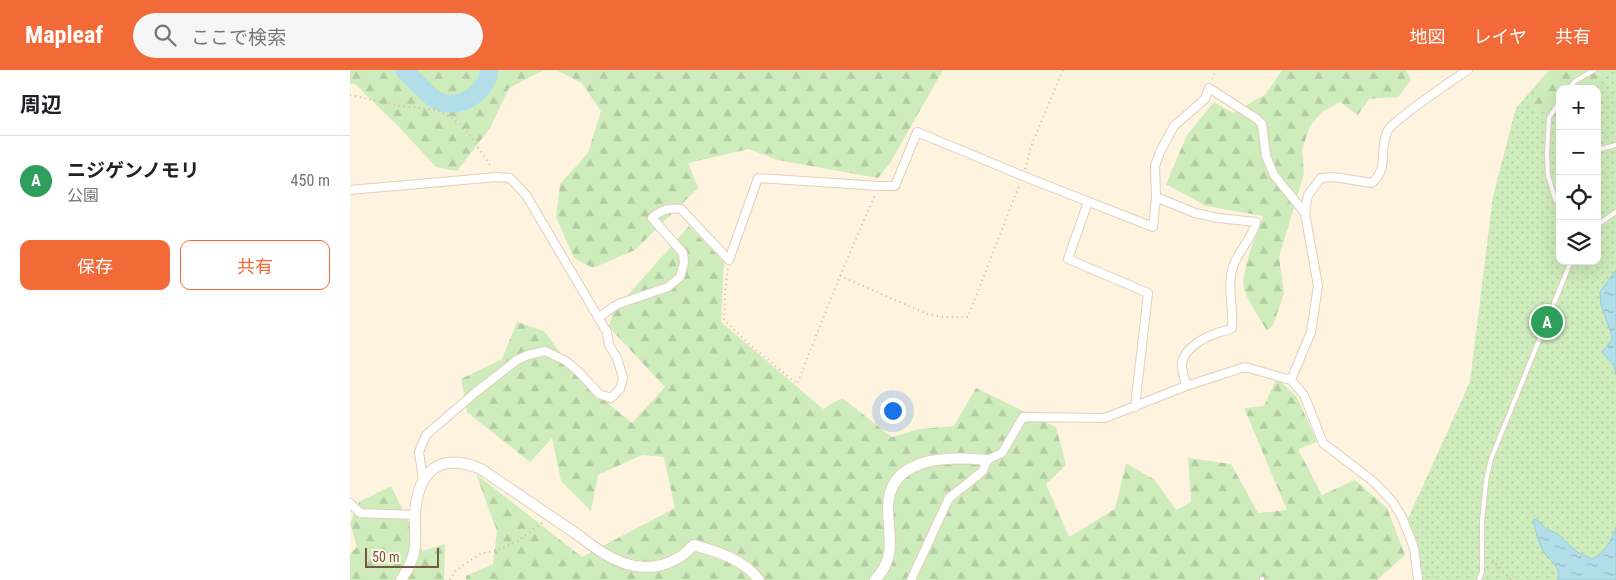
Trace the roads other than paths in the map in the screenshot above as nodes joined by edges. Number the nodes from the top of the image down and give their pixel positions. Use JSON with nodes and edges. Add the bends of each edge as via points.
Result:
{"nodes":[{"id":1,"x":1468,"y":70,"type":"edge"},
{"id":2,"x":1594,"y":70,"type":"edge"},
{"id":3,"x":1572,"y":85,"type":"edge"},
{"id":4,"x":1556,"y":107,"type":"edge"},
{"id":5,"x":1616,"y":145,"type":"edge"},
{"id":6,"x":1601,"y":149,"type":"edge"},
{"id":7,"x":350,"y":190,"type":"edge"},
{"id":8,"x":1156,"y":197,"type":"junction"},
{"id":9,"x":1556,"y":198,"type":"edge"},
{"id":10,"x":1088,"y":202,"type":"junction"},
{"id":11,"x":1616,"y":212,"type":"edge"},
{"id":12,"x":1305,"y":213,"type":"junction"},
{"id":13,"x":1601,"y":222,"type":"edge"},
{"id":14,"x":1569,"y":265,"type":"edge"},
{"id":15,"x":598,"y":318,"type":"junction"},
{"id":16,"x":1291,"y":380,"type":"junction"},
{"id":17,"x":1186,"y":386,"type":"junction"},
{"id":18,"x":1135,"y":407,"type":"junction"},
{"id":19,"x":987,"y":460,"type":"junction"},
{"id":20,"x":424,"y":480,"type":"junction"},
{"id":21,"x":350,"y":503,"type":"edge"},
{"id":22,"x":415,"y":515,"type":"junction"},
{"id":23,"x":401,"y":580,"type":"edge"},
{"id":24,"x":759,"y":580,"type":"edge"},
{"id":25,"x":875,"y":580,"type":"edge"},
{"id":26,"x":911,"y":580,"type":"edge"},
{"id":27,"x":1418,"y":580,"type":"edge"},
{"id":28,"x":1479,"y":580,"type":"edge"}],
"edges":[{"from":1,"to":12,"type":"street","via":[[1388,129],[1383,167],[1372,183],[1321,178],[1308,195]]},
{"from":2,"to":3,"type":"lane"},
{"from":4,"to":9,"type":"lane","via":[[1549,118],[1547,154]]},
{"from":5,"to":6,"type":"lane"},
{"from":7,"to":15,"type":"street","via":[[510,178],[526,195]]},
{"from":8,"to":10,"type":"street","via":[[1153,227]]},
{"from":8,"to":12,"type":"street","via":[[1155,166],[1160,152],[1174,126],[1204,99],[1209,88],[1262,124],[1266,156],[1274,175]]},
{"from":8,"to":17,"type":"street","via":[[1218,218],[1256,222],[1232,270],[1232,328],[1199,342],[1187,353],[1182,363]]},
{"from":10,"to":15,"type":"street","via":[[917,132],[895,186],[758,178],[729,260],[681,209],[658,212],[652,218],[683,253],[680,277],[668,287],[621,302]]},
{"from":10,"to":18,"type":"street","via":[[1068,259],[1148,293]]},
{"from":11,"to":13,"type":"lane"},
{"from":12,"to":16,"type":"street","via":[[1318,286],[1311,332]]},
{"from":14,"to":28,"type":"lane","via":[[1491,458],[1482,521],[1482,572]]},
{"from":15,"to":20,"type":"street","via":[[607,332],[623,378],[620,389],[611,398],[600,394],[566,361],[545,351],[528,354],[426,435],[419,452]]},
{"from":16,"to":17,"type":"street","via":[[1245,367]]},
{"from":16,"to":27,"type":"street","via":[[1304,395],[1323,443],[1374,482],[1392,501],[1414,548]]},
{"from":17,"to":18,"type":"street"},
{"from":18,"to":19,"type":"street","via":[[1105,418],[1023,417],[1002,452]]},
{"from":19,"to":25,"type":"street","via":[[940,460],[914,465],[902,472],[891,486],[888,497],[891,543],[888,559]]},
{"from":19,"to":26,"type":"street","via":[[983,471],[949,498]]},
{"from":20,"to":22,"type":"street","via":[[417,496]]},
{"from":20,"to":24,"type":"street","via":[[435,468],[449,461],[465,462],[482,468],[602,554],[628,566],[662,564],[678,558],[694,545],[730,557]]},
{"from":21,"to":22,"type":"street","via":[[360,513]]},
{"from":22,"to":23,"type":"street","via":[[414,551]]}]}
